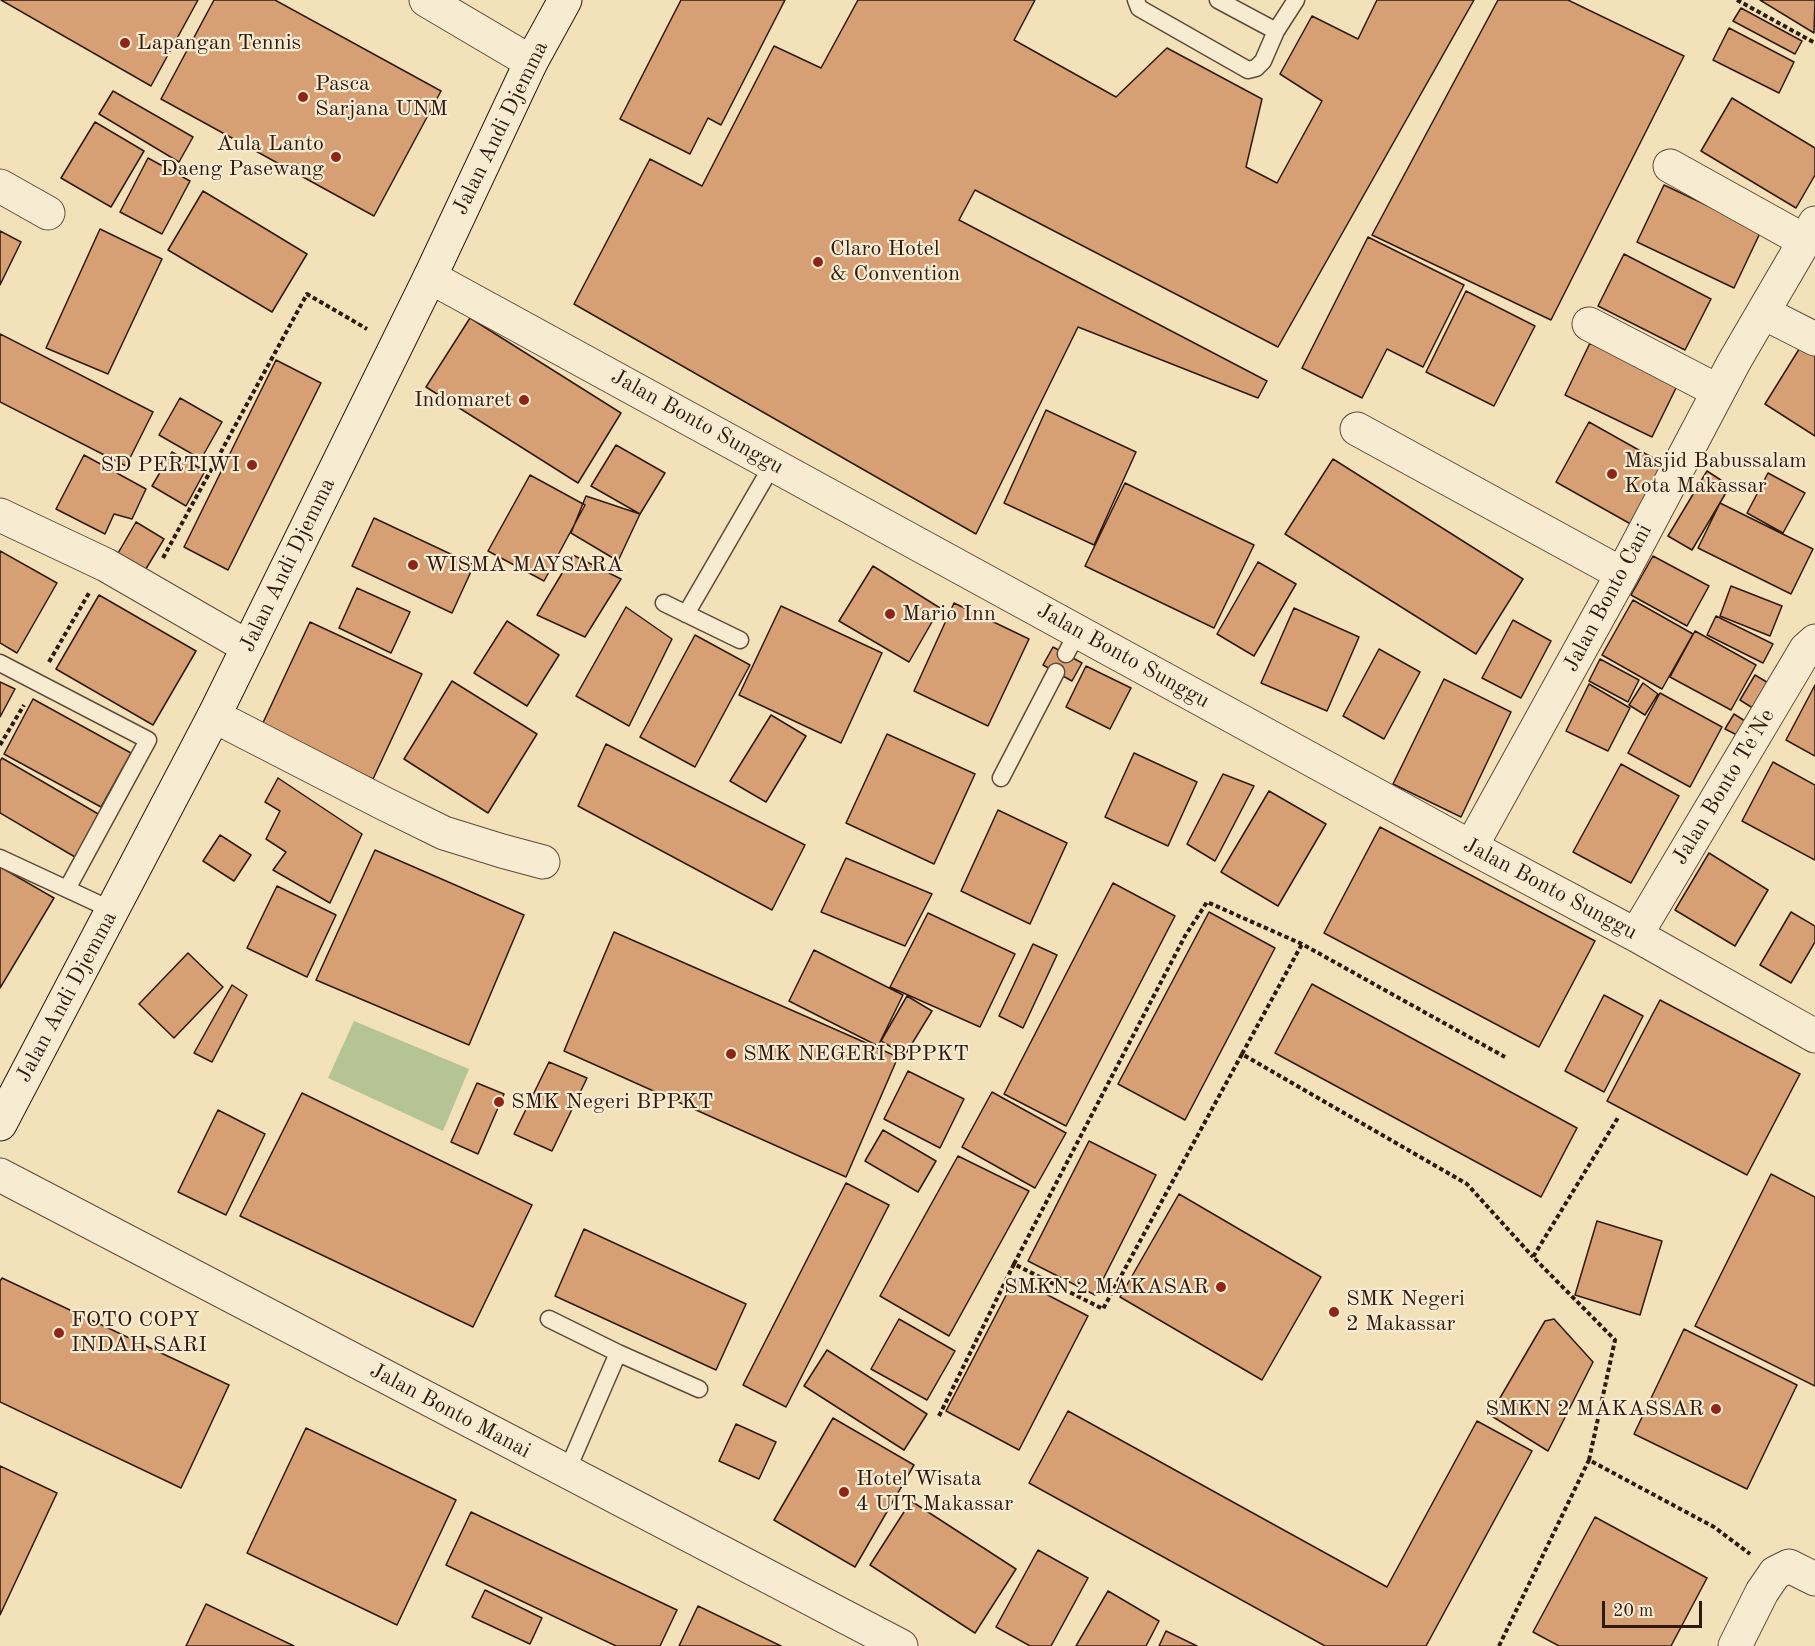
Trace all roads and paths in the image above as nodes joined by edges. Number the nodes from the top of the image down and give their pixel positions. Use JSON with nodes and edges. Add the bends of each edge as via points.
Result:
{"nodes":[{"id":1,"x":565,"y":0,"type":"edge"},
{"id":2,"x":1136,"y":0,"type":"edge"},
{"id":3,"x":1218,"y":0,"type":"edge"},
{"id":4,"x":1296,"y":0,"type":"edge"},
{"id":5,"x":1737,"y":0,"type":"edge"},
{"id":6,"x":433,"y":2,"type":"edge"},
{"id":7,"x":1276,"y":31,"type":"junction"},
{"id":8,"x":1815,"y":43,"type":"edge"},
{"id":9,"x":531,"y":62,"type":"junction"},
{"id":10,"x":1670,"y":166,"type":"dead end"},
{"id":11,"x":0,"y":186,"type":"edge"},
{"id":12,"x":48,"y":213,"type":"dead end"},
{"id":13,"x":1810,"y":232,"type":"edge"},
{"id":14,"x":430,"y":277,"type":"junction"},
{"id":15,"x":1764,"y":313,"type":"junction"},
{"id":16,"x":1589,"y":324,"type":"dead end"},
{"id":17,"x":1815,"y":339,"type":"edge"},
{"id":18,"x":396,"y":346,"type":"junction"},
{"id":19,"x":1718,"y":391,"type":"junction"},
{"id":20,"x":1357,"y":429,"type":"dead end"},
{"id":21,"x":773,"y":464,"type":"junction"},
{"id":22,"x":0,"y":514,"type":"edge"},
{"id":23,"x":106,"y":565,"type":"junction"},
{"id":24,"x":1622,"y":574,"type":"junction"},
{"id":25,"x":146,"y":588,"type":"junction"},
{"id":26,"x":664,"y":603,"type":"dead end"},
{"id":27,"x":686,"y":614,"type":"junction"},
{"id":28,"x":740,"y":640,"type":"dead end"},
{"id":29,"x":1815,"y":640,"type":"edge"},
{"id":30,"x":248,"y":647,"type":"junction"},
{"id":31,"x":0,"y":663,"type":"edge"},
{"id":32,"x":1056,"y":672,"type":"dead end"},
{"id":33,"x":37,"y":682,"type":"junction"},
{"id":34,"x":214,"y":716,"type":"junction"},
{"id":35,"x":0,"y":745,"type":"edge"},
{"id":36,"x":1001,"y":778,"type":"dead end"},
{"id":37,"x":1471,"y":847,"type":"junction"},
{"id":38,"x":0,"y":858,"type":"edge"},
{"id":39,"x":543,"y":862,"type":"dead end"},
{"id":40,"x":67,"y":889,"type":"junction"},
{"id":41,"x":112,"y":910,"type":"junction"},
{"id":42,"x":1636,"y":935,"type":"junction"},
{"id":43,"x":1302,"y":944,"type":"junction"},
{"id":44,"x":1815,"y":1036,"type":"edge"},
{"id":45,"x":1242,"y":1054,"type":"junction"},
{"id":46,"x":1505,"y":1057,"type":"dead end"},
{"id":47,"x":1619,"y":1116,"type":"dead end"},
{"id":48,"x":0,"y":1124,"type":"edge"},
{"id":49,"x":0,"y":1175,"type":"edge"},
{"id":50,"x":1533,"y":1257,"type":"junction"},
{"id":51,"x":1014,"y":1264,"type":"junction"},
{"id":52,"x":549,"y":1319,"type":"dead end"},
{"id":53,"x":618,"y":1353,"type":"junction"},
{"id":54,"x":699,"y":1389,"type":"dead end"},
{"id":55,"x":939,"y":1416,"type":"dead end"},
{"id":56,"x":1589,"y":1460,"type":"junction"},
{"id":57,"x":567,"y":1472,"type":"junction"},
{"id":58,"x":1775,"y":1573,"type":"junction"},
{"id":59,"x":1815,"y":1579,"type":"edge"},
{"id":60,"x":900,"y":1646,"type":"edge"},
{"id":61,"x":1499,"y":1646,"type":"edge"},
{"id":62,"x":1735,"y":1646,"type":"edge"}],
"edges":[{"from":1,"to":9,"type":"street","name":"Jalan Andi Djemma"},
{"from":2,"to":7,"type":"lane","via":[[1139,8],[1248,70],[1263,61]]},
{"from":3,"to":7,"type":"lane"},
{"from":4,"to":7,"type":"lane"},
{"from":5,"to":8,"type":"path"},
{"from":6,"to":9,"type":"street"},
{"from":9,"to":14,"type":"street","name":"Jalan Andi Djemma"},
{"from":10,"to":13,"type":"street"},
{"from":11,"to":12,"type":"street"},
{"from":13,"to":15,"type":"street","name":"Jalan Bonto Cani"},
{"from":14,"to":18,"type":"street","name":"Jalan Andi Djemma"},
{"from":14,"to":21,"type":"street","name":"Jalan Bonto Sunggu"},
{"from":15,"to":17,"type":"street"},
{"from":15,"to":19,"type":"street","name":"Jalan Bonto Cani"},
{"from":16,"to":19,"type":"street"},
{"from":18,"to":25,"type":"path","via":[[307,294]]},
{"from":18,"to":30,"type":"street","name":"Jalan Andi Djemma"},
{"from":19,"to":24,"type":"street","name":"Jalan Bonto Cani"},
{"from":20,"to":24,"type":"street"},
{"from":21,"to":27,"type":"lane"},
{"from":21,"to":37,"type":"street","name":"Jalan Bonto Sunggu","via":[[1072,643]]},
{"from":22,"to":23,"type":"street"},
{"from":23,"to":25,"type":"street"},
{"from":23,"to":33,"type":"path"},
{"from":24,"to":37,"type":"street","name":"Jalan Bonto Cani"},
{"from":25,"to":30,"type":"street"},
{"from":26,"to":27,"type":"lane"},
{"from":27,"to":28,"type":"lane"},
{"from":29,"to":42,"type":"street","name":"Jalan Bonto Te'Ne","via":[[1806,649]]},
{"from":30,"to":34,"type":"street","name":"Jalan Andi Djemma"},
{"from":31,"to":33,"type":"lane"},
{"from":32,"to":36,"type":"lane"},
{"from":33,"to":35,"type":"path"},
{"from":33,"to":40,"type":"lane","via":[[148,740]]},
{"from":34,"to":39,"type":"street","via":[[444,832]]},
{"from":34,"to":41,"type":"street","name":"Jalan Andi Djemma"},
{"from":37,"to":42,"type":"street","name":"Jalan Bonto Sunggu"},
{"from":38,"to":40,"type":"lane"},
{"from":40,"to":41,"type":"lane"},
{"from":41,"to":48,"type":"street","name":"Jalan Andi Djemma"},
{"from":42,"to":44,"type":"street","name":"Jalan Bonto Sunggu"},
{"from":43,"to":45,"type":"path"},
{"from":43,"to":46,"type":"path"},
{"from":43,"to":51,"type":"path","via":[[1207,902],[1185,936]]},
{"from":45,"to":50,"type":"path","via":[[1467,1184]]},
{"from":45,"to":51,"type":"path","via":[[1103,1309]]},
{"from":47,"to":50,"type":"path"},
{"from":49,"to":57,"type":"street","name":"Jalan Bonto Manai"},
{"from":50,"to":56,"type":"path","via":[[1615,1340]]},
{"from":51,"to":55,"type":"path"},
{"from":52,"to":53,"type":"lane"},
{"from":53,"to":54,"type":"lane"},
{"from":53,"to":57,"type":"lane"},
{"from":56,"to":58,"type":"path","via":[[1714,1527]]},
{"from":56,"to":61,"type":"path"},
{"from":57,"to":60,"type":"street","name":"Jalan Bonto Manai"},
{"from":58,"to":59,"type":"street","via":[[1789,1566]]},
{"from":58,"to":62,"type":"street"}]}
